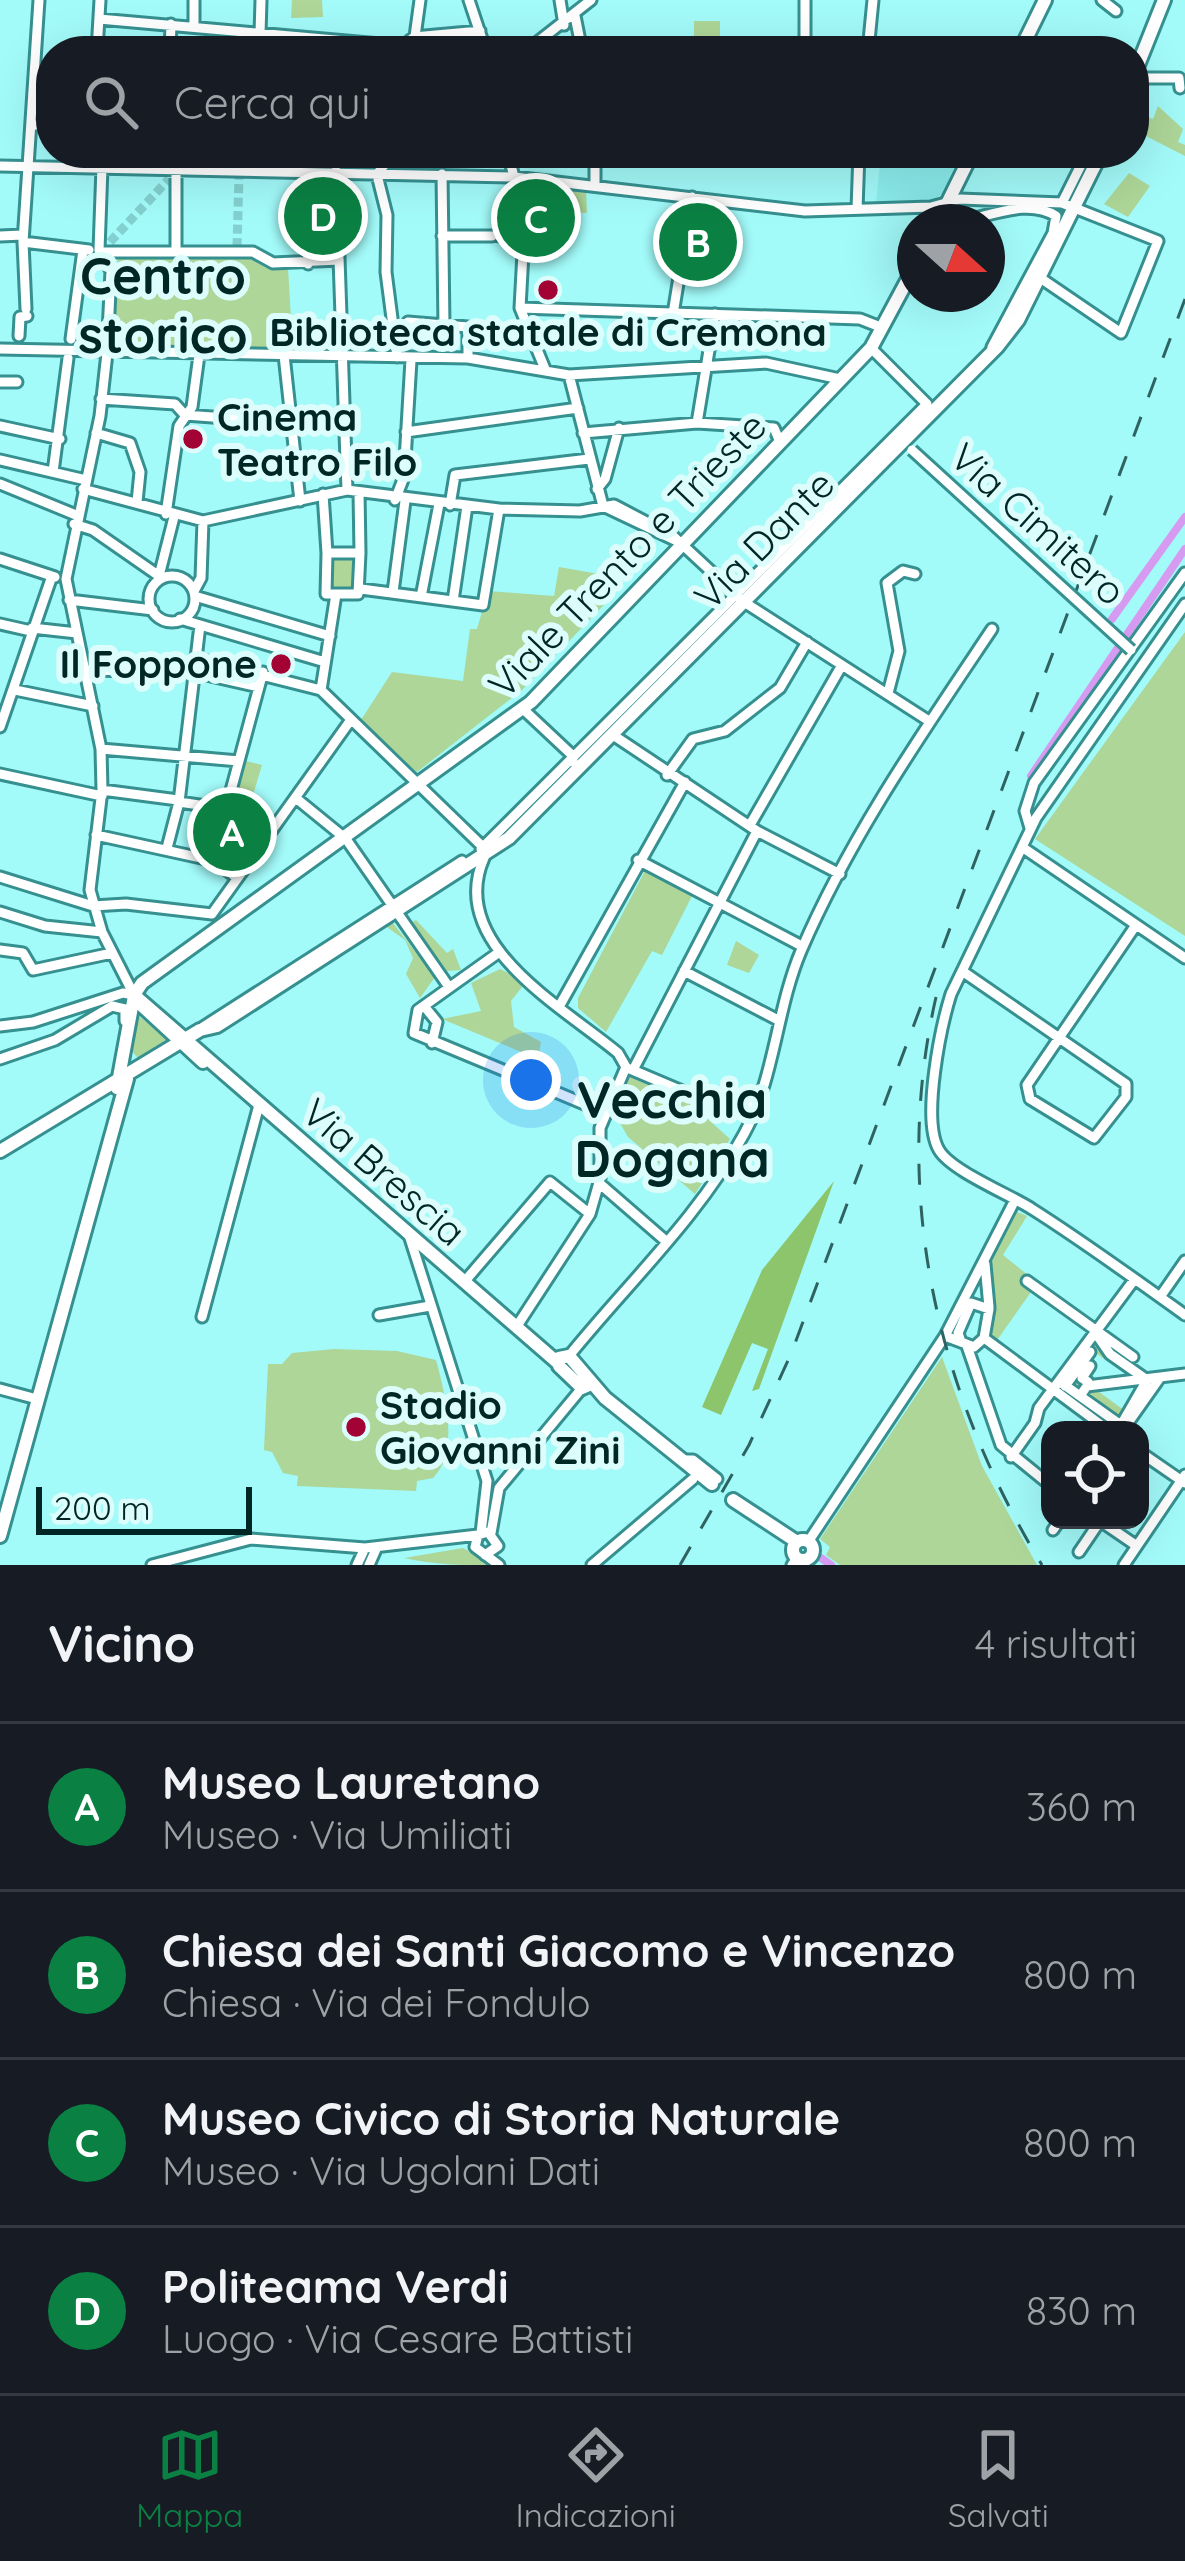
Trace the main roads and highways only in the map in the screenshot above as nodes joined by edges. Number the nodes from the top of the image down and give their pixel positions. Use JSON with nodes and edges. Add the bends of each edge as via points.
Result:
{"nodes":[{"id":1,"x":1045,"y":0,"type":"edge"},
{"id":2,"x":1160,"y":5,"type":"edge"},
{"id":3,"x":1027,"y":36,"type":"edge"},
{"id":4,"x":1149,"y":36,"type":"edge"},
{"id":5,"x":965,"y":168,"type":"edge"},
{"id":6,"x":1092,"y":168,"type":"edge"},
{"id":7,"x":947,"y":204,"type":"edge"},
{"id":8,"x":897,"y":301,"type":"edge"},
{"id":9,"x":134,"y":995,"type":"junction"},
{"id":10,"x":183,"y":1041,"type":"junction"},
{"id":11,"x":125,"y":1046,"type":"junction"},
{"id":12,"x":153,"y":1059,"type":"junction"},
{"id":13,"x":224,"y":1075,"type":"junction"},
{"id":14,"x":121,"y":1077,"type":"junction"},
{"id":15,"x":86,"y":1100,"type":"junction"},
{"id":16,"x":117,"y":1103,"type":"junction"},
{"id":17,"x":49,"y":1119,"type":"junction"},
{"id":18,"x":0,"y":1151,"type":"edge"},
{"id":19,"x":715,"y":1482,"type":"dead end"},
{"id":20,"x":734,"y":1501,"type":"dead end"},
{"id":21,"x":4,"y":1503,"type":"edge"},
{"id":22,"x":0,"y":1537,"type":"edge"},
{"id":23,"x":801,"y":1562,"type":"edge"}],
"edges":[{"from":1,"to":3,"type":"main road"},
{"from":2,"to":4,"type":"main road"},
{"from":5,"to":7,"type":"main road"},
{"from":6,"to":10,"type":"main road","name":"Via Dante","via":[[1018,320],[990,354],[555,794],[484,853],[341,948]]},
{"from":8,"to":9,"type":"main road","name":"Viale Trento e Trieste","via":[[871,348],[527,706]]},
{"from":9,"to":10,"type":"main road"},
{"from":9,"to":11,"type":"main road"},
{"from":10,"to":12,"type":"main road","name":"Via Dante"},
{"from":10,"to":13,"type":"main road","name":"Via Brescia"},
{"from":10,"to":13,"type":"main road"},
{"from":11,"to":12,"type":"main road","via":[[132,1060]]},
{"from":11,"to":14,"type":"main road"},
{"from":12,"to":14,"type":"main road","name":"Via Dante"},
{"from":13,"to":19,"type":"main road","name":"Via Brescia","via":[[563,1358],[586,1387]]},
{"from":14,"to":15,"type":"main road"},
{"from":14,"to":16,"type":"main road"},
{"from":14,"to":17,"type":"main road"},
{"from":15,"to":16,"type":"main road"},
{"from":15,"to":17,"type":"main road"},
{"from":16,"to":21,"type":"main road"},
{"from":17,"to":18,"type":"main road"},
{"from":20,"to":23,"type":"main road","via":[[802,1542],[812,1553]]},
{"from":21,"to":22,"type":"main road"}]}
